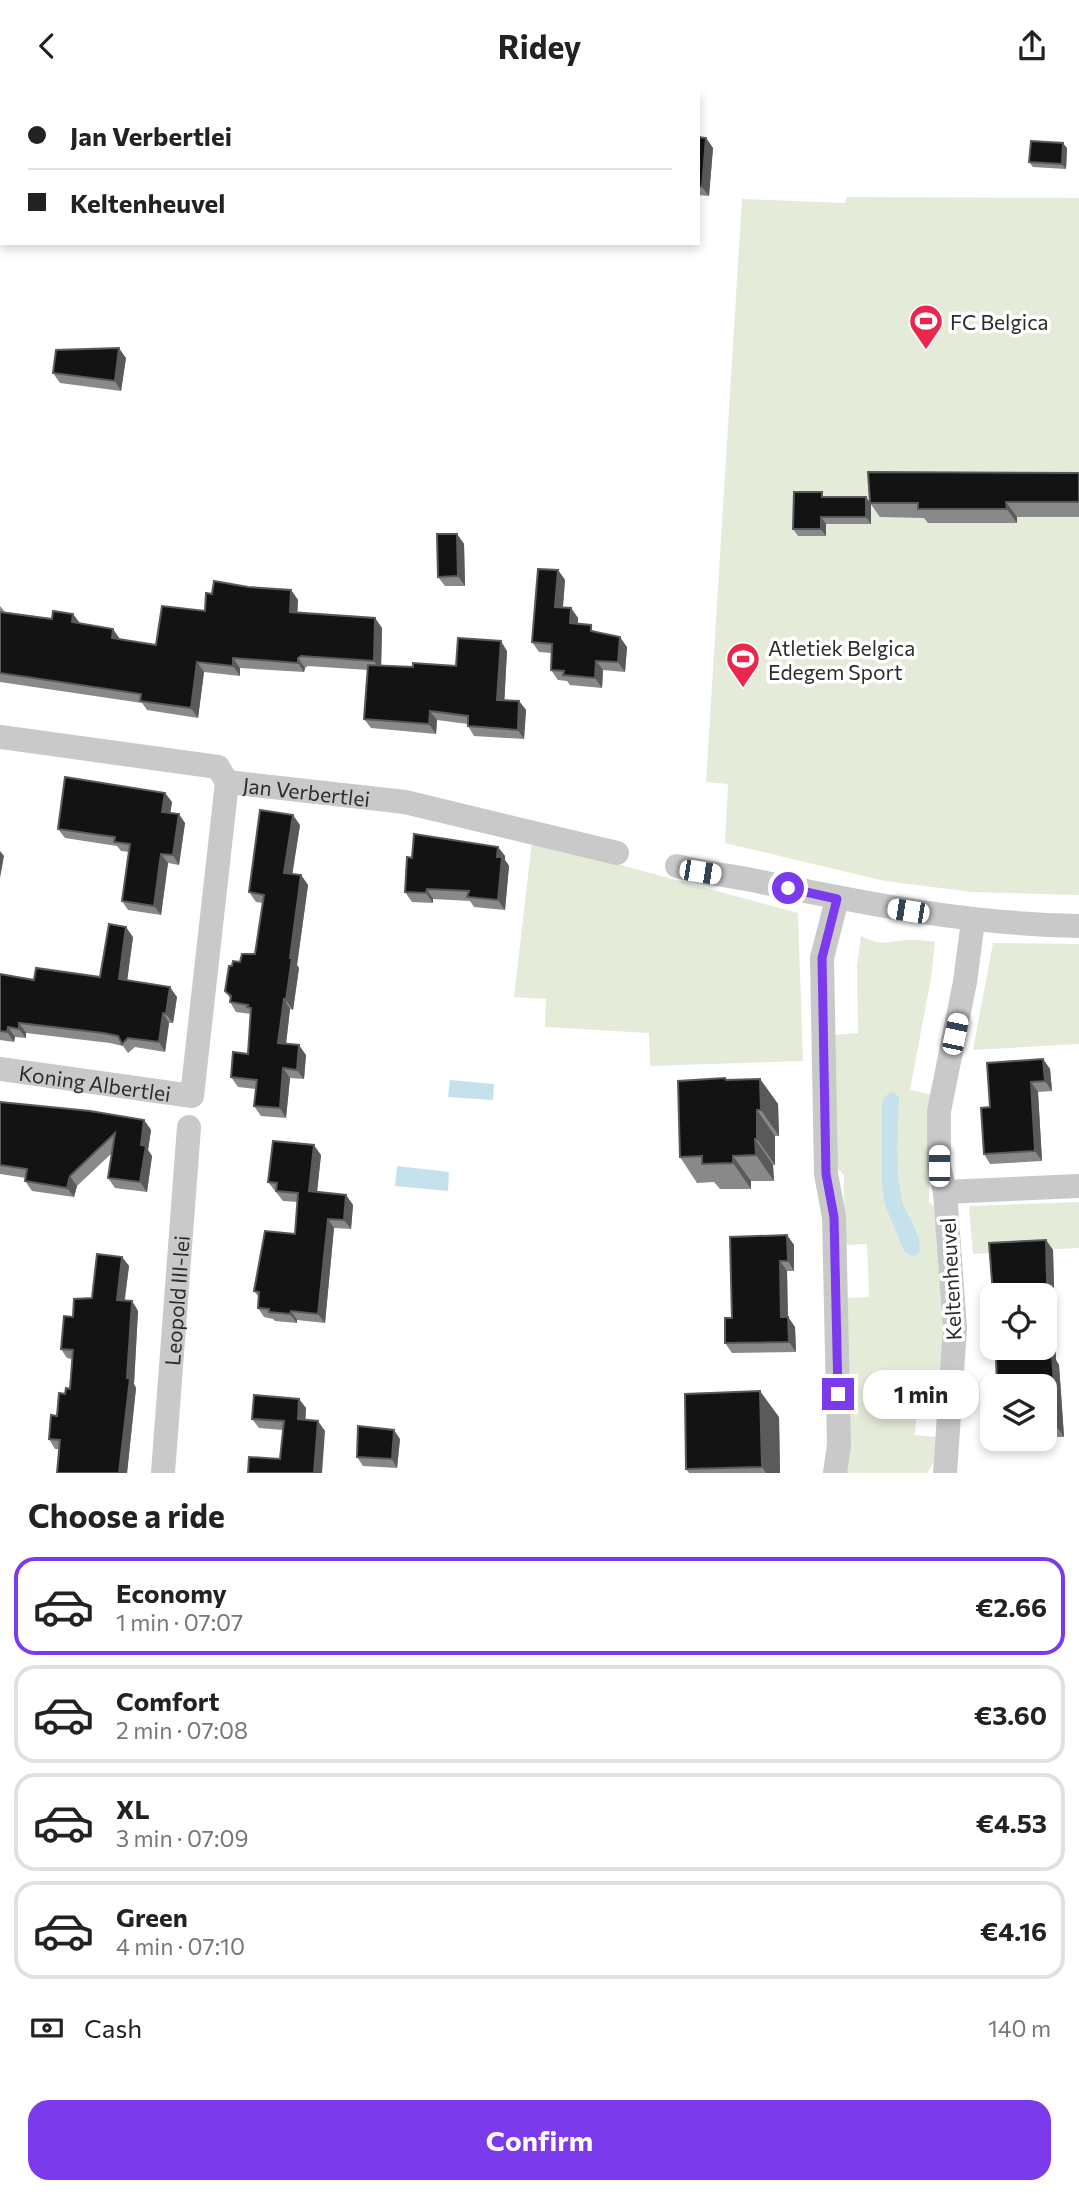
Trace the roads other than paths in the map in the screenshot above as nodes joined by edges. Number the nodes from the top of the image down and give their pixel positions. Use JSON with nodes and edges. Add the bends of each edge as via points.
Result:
{"nodes":[{"id":1,"x":0,"y":737,"type":"edge"},
{"id":2,"x":227,"y":782,"type":"junction"},
{"id":3,"x":617,"y":853,"type":"dead end"},
{"id":4,"x":677,"y":866,"type":"dead end"},
{"id":5,"x":837,"y":899,"type":"junction"},
{"id":6,"x":973,"y":921,"type":"junction"},
{"id":7,"x":1079,"y":926,"type":"edge"},
{"id":8,"x":0,"y":1069,"type":"edge"},
{"id":9,"x":189,"y":1127,"type":"dead end"},
{"id":10,"x":1079,"y":1187,"type":"edge"},
{"id":11,"x":945,"y":1192,"type":"junction"},
{"id":12,"x":163,"y":1473,"type":"edge"},
{"id":13,"x":835,"y":1473,"type":"edge"},
{"id":14,"x":945,"y":1473,"type":"edge"}],
"edges":[{"from":1,"to":2,"type":"street","name":"Jan Verbertlei","via":[[218,767]]},
{"from":2,"to":3,"type":"street","name":"Jan Verbertlei","via":[[405,803]]},
{"from":2,"to":8,"type":"street","name":"Koning Albertlei","via":[[192,1096]]},
{"from":4,"to":5,"type":"street"},
{"from":5,"to":6,"type":"street"},
{"from":5,"to":13,"type":"street","via":[[822,958],[826,1174],[834,1230],[839,1445]]},
{"from":6,"to":7,"type":"street"},
{"from":6,"to":11,"type":"street","name":"Keltenheuvel","via":[[939,1111],[939,1166]]},
{"from":9,"to":12,"type":"street","name":"Leopold III-lei"},
{"from":10,"to":11,"type":"street"},
{"from":11,"to":14,"type":"street","name":"Keltenheuvel","via":[[955,1328]]}]}
